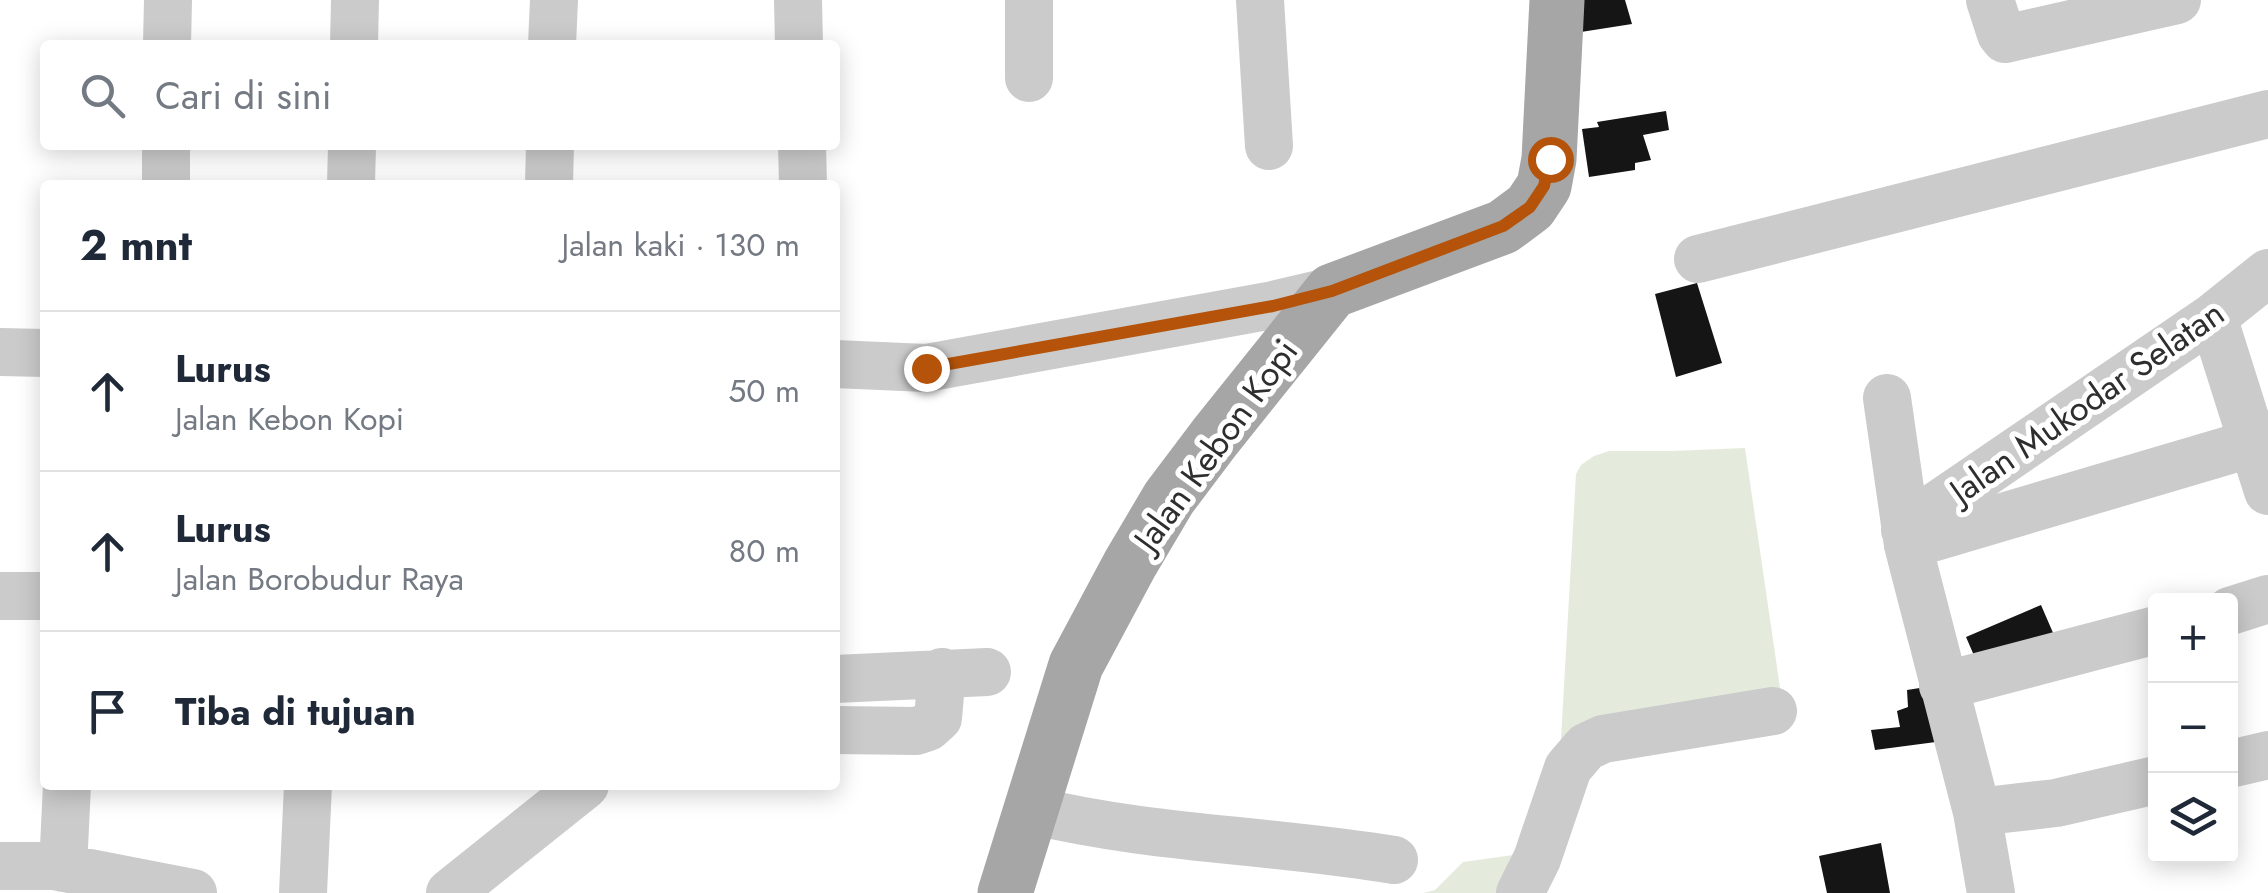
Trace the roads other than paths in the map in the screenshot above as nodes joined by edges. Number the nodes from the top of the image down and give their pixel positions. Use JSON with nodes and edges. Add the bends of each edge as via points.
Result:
{"nodes":[{"id":1,"x":168,"y":0,"type":"edge"},
{"id":2,"x":355,"y":0,"type":"edge"},
{"id":3,"x":554,"y":0,"type":"edge"},
{"id":4,"x":798,"y":0,"type":"edge"},
{"id":5,"x":1029,"y":0,"type":"edge"},
{"id":6,"x":1260,"y":0,"type":"edge"},
{"id":7,"x":1557,"y":0,"type":"edge"},
{"id":8,"x":2177,"y":0,"type":"edge"},
{"id":9,"x":1998,"y":19,"type":"edge"},
{"id":10,"x":167,"y":40,"type":"edge"},
{"id":11,"x":354,"y":40,"type":"edge"},
{"id":12,"x":552,"y":40,"type":"edge"},
{"id":13,"x":799,"y":40,"type":"edge"},
{"id":14,"x":1029,"y":78,"type":"dead end"},
{"id":15,"x":2268,"y":114,"type":"edge"},
{"id":16,"x":1270,"y":146,"type":"dead end"},
{"id":17,"x":166,"y":150,"type":"edge"},
{"id":18,"x":352,"y":150,"type":"edge"},
{"id":19,"x":550,"y":150,"type":"edge"},
{"id":20,"x":802,"y":150,"type":"edge"},
{"id":21,"x":166,"y":180,"type":"edge"},
{"id":22,"x":351,"y":180,"type":"edge"},
{"id":23,"x":549,"y":180,"type":"edge"},
{"id":24,"x":803,"y":180,"type":"edge"},
{"id":25,"x":1698,"y":259,"type":"dead end"},
{"id":26,"x":2268,"y":273,"type":"edge"},
{"id":27,"x":1332,"y":291,"type":"junction"},
{"id":28,"x":2212,"y":316,"type":"junction"},
{"id":29,"x":0,"y":352,"type":"edge"},
{"id":30,"x":40,"y":353,"type":"edge"},
{"id":31,"x":840,"y":364,"type":"edge"},
{"id":32,"x":1887,"y":398,"type":"dead end"},
{"id":33,"x":2253,"y":442,"type":"junction"},
{"id":34,"x":2268,"y":491,"type":"edge"},
{"id":35,"x":1906,"y":538,"type":"junction"},
{"id":36,"x":0,"y":596,"type":"edge"},
{"id":37,"x":40,"y":596,"type":"edge"},
{"id":38,"x":2268,"y":600,"type":"edge"},
{"id":39,"x":2238,"y":608,"type":"edge"},
{"id":40,"x":2148,"y":632,"type":"edge"},
{"id":41,"x":840,"y":678,"type":"edge"},
{"id":42,"x":1943,"y":686,"type":"junction"},
{"id":43,"x":1773,"y":711,"type":"dead end"},
{"id":44,"x":840,"y":730,"type":"edge"},
{"id":45,"x":2268,"y":755,"type":"edge"},
{"id":46,"x":2238,"y":762,"type":"edge"},
{"id":47,"x":2148,"y":782,"type":"edge"},
{"id":48,"x":67,"y":790,"type":"edge"},
{"id":49,"x":308,"y":790,"type":"edge"},
{"id":50,"x":579,"y":790,"type":"edge"},
{"id":51,"x":1031,"y":810,"type":"junction"},
{"id":52,"x":1977,"y":812,"type":"junction"},
{"id":53,"x":1394,"y":860,"type":"dead end"},
{"id":54,"x":0,"y":866,"type":"edge"},
{"id":55,"x":63,"y":868,"type":"junction"},
{"id":56,"x":193,"y":893,"type":"edge"},
{"id":57,"x":303,"y":893,"type":"edge"},
{"id":58,"x":450,"y":893,"type":"edge"},
{"id":59,"x":1005,"y":893,"type":"edge"},
{"id":60,"x":1520,"y":893,"type":"edge"},
{"id":61,"x":1992,"y":893,"type":"edge"}],
"edges":[{"from":1,"to":10,"type":"street"},
{"from":2,"to":11,"type":"street"},
{"from":3,"to":12,"type":"street"},
{"from":4,"to":13,"type":"street"},
{"from":5,"to":14,"type":"street"},
{"from":6,"to":16,"type":"street"},
{"from":7,"to":27,"type":"main road","via":[[1550,159],[1530,207],[1503,226]]},
{"from":8,"to":9,"type":"street"},
{"from":15,"to":25,"type":"street"},
{"from":17,"to":21,"type":"street"},
{"from":18,"to":22,"type":"street"},
{"from":19,"to":23,"type":"street"},
{"from":20,"to":24,"type":"street"},
{"from":26,"to":28,"type":"street","name":"Jalan Mukodar Selatan"},
{"from":27,"to":31,"type":"street","via":[[926,368]]},
{"from":27,"to":51,"type":"main road","name":"Jalan Kebon Kopi","via":[[1169,498],[1130,564],[1076,665]]},
{"from":28,"to":33,"type":"street"},
{"from":28,"to":35,"type":"street","name":"Jalan Mukodar Selatan","via":[[1920,517]]},
{"from":29,"to":30,"type":"street"},
{"from":32,"to":35,"type":"street"},
{"from":33,"to":34,"type":"street"},
{"from":33,"to":35,"type":"street"},
{"from":35,"to":42,"type":"street"},
{"from":36,"to":37,"type":"street"},
{"from":38,"to":39,"type":"street"},
{"from":40,"to":42,"type":"street"},
{"from":41,"to":44,"type":"street","via":[[965,672],[928,726]]},
{"from":42,"to":52,"type":"street"},
{"from":43,"to":60,"type":"street","via":[[1586,747],[1568,768]]},
{"from":45,"to":46,"type":"street"},
{"from":47,"to":52,"type":"street"},
{"from":48,"to":55,"type":"street"},
{"from":49,"to":57,"type":"street"},
{"from":50,"to":58,"type":"street"},
{"from":51,"to":53,"type":"street"},
{"from":51,"to":59,"type":"main road","name":"Jalan Kebon Kopi"},
{"from":52,"to":61,"type":"street"},
{"from":54,"to":55,"type":"street"},
{"from":55,"to":56,"type":"street"}]}
